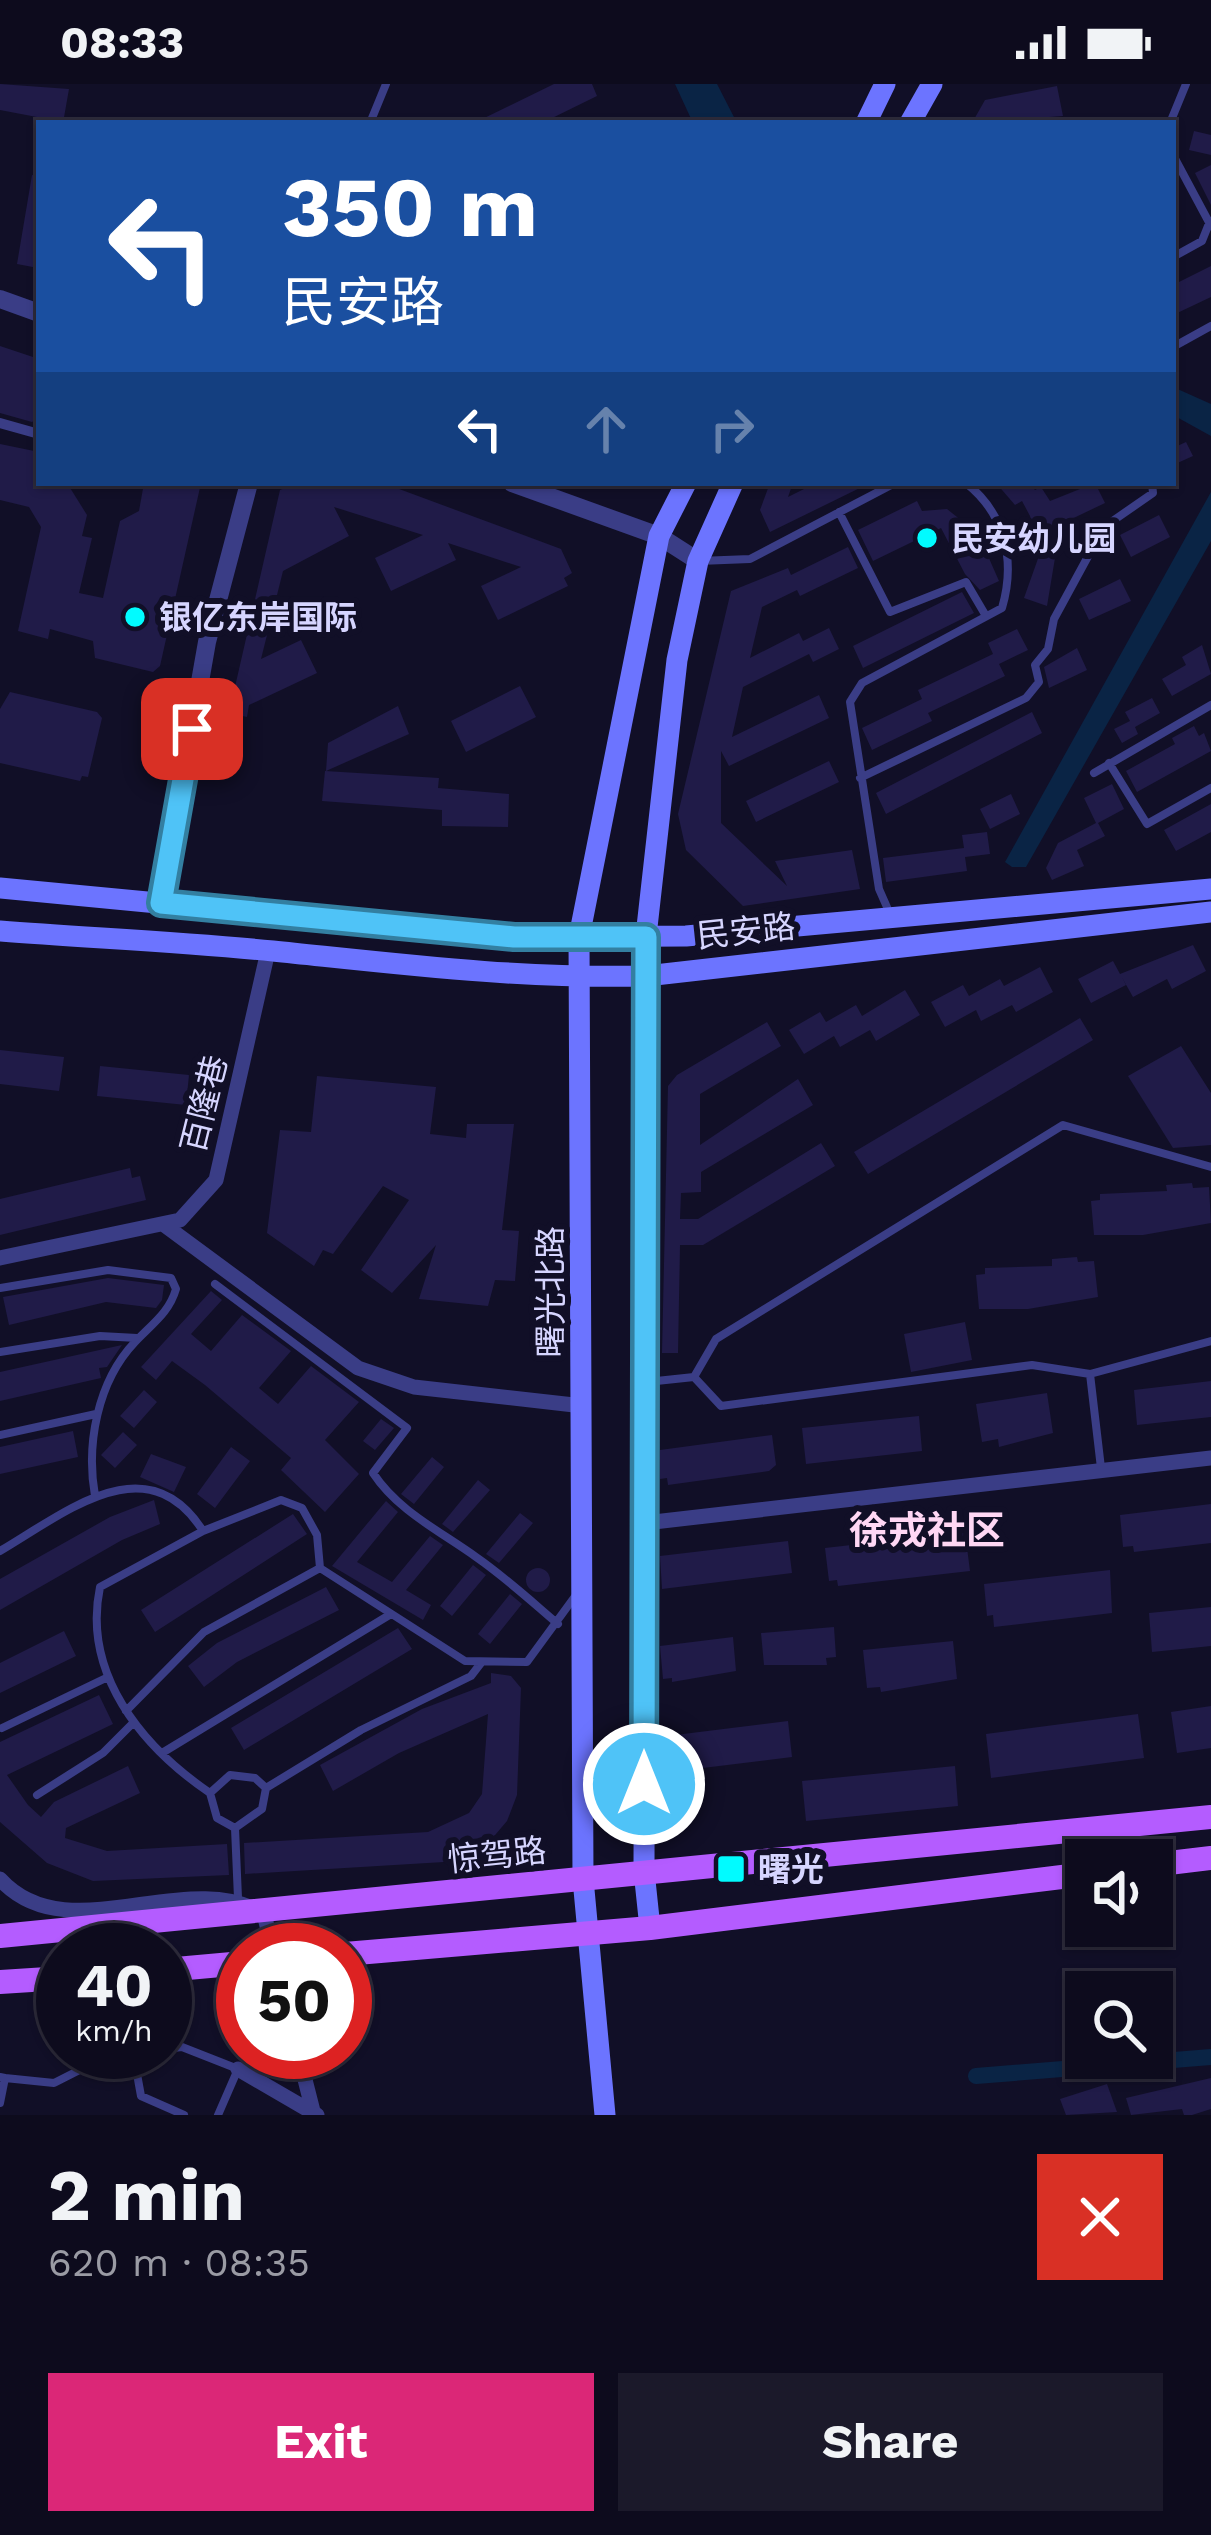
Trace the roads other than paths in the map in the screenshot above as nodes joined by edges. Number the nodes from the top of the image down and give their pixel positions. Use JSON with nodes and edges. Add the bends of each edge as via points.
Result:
{"nodes":[{"id":1,"x":386,"y":84,"type":"edge"},
{"id":2,"x":885,"y":84,"type":"edge"},
{"id":3,"x":932,"y":84,"type":"edge"},
{"id":4,"x":1186,"y":84,"type":"edge"},
{"id":5,"x":371,"y":120,"type":"edge"},
{"id":6,"x":867,"y":120,"type":"edge"},
{"id":7,"x":912,"y":120,"type":"edge"},
{"id":8,"x":1171,"y":120,"type":"edge"},
{"id":9,"x":1176,"y":161,"type":"edge"},
{"id":10,"x":1210,"y":223,"type":"edge"},
{"id":11,"x":1176,"y":254,"type":"edge"},
{"id":12,"x":0,"y":298,"type":"edge"},
{"id":13,"x":36,"y":312,"type":"edge"},
{"id":14,"x":1211,"y":326,"type":"edge"},
{"id":15,"x":1176,"y":345,"type":"edge"},
{"id":16,"x":0,"y":423,"type":"edge"},
{"id":17,"x":36,"y":433,"type":"edge"},
{"id":18,"x":248,"y":486,"type":"edge"},
{"id":19,"x":520,"y":486,"type":"edge"},
{"id":20,"x":684,"y":486,"type":"edge"},
{"id":21,"x":732,"y":486,"type":"edge"},
{"id":22,"x":889,"y":486,"type":"edge"},
{"id":23,"x":969,"y":486,"type":"edge"},
{"id":24,"x":1152,"y":486,"type":"edge"},
{"id":25,"x":839,"y":512,"type":"junction"},
{"id":26,"x":659,"y":536,"type":"junction"},
{"id":27,"x":698,"y":561,"type":"junction"},
{"id":28,"x":986,"y":616,"type":"junction"},
{"id":29,"x":1210,"y":709,"type":"edge"},
{"id":30,"x":1109,"y":764,"type":"junction"},
{"id":31,"x":1094,"y":773,"type":"dead end"},
{"id":32,"x":860,"y":778,"type":"junction"},
{"id":33,"x":1211,"y":788,"type":"edge"},
{"id":34,"x":0,"y":889,"type":"edge"},
{"id":35,"x":1211,"y":889,"type":"edge"},
{"id":36,"x":161,"y":903,"type":"junction"},
{"id":37,"x":1211,"y":912,"type":"edge"},
{"id":38,"x":892,"y":918,"type":"junction"},
{"id":39,"x":0,"y":931,"type":"edge"},
{"id":40,"x":579,"y":937,"type":"junction"},
{"id":41,"x":646,"y":937,"type":"junction"},
{"id":42,"x":268,"y":951,"type":"junction"},
{"id":43,"x":646,"y":976,"type":"junction"},
{"id":44,"x":582,"y":977,"type":"junction"},
{"id":45,"x":1211,"y":1167,"type":"edge"},
{"id":46,"x":163,"y":1224,"type":"junction"},
{"id":47,"x":0,"y":1258,"type":"edge"},
{"id":48,"x":215,"y":1284,"type":"dead end"},
{"id":49,"x":0,"y":1288,"type":"edge"},
{"id":50,"x":138,"y":1338,"type":"junction"},
{"id":51,"x":1211,"y":1341,"type":"edge"},
{"id":52,"x":0,"y":1352,"type":"edge"},
{"id":53,"x":1090,"y":1374,"type":"junction"},
{"id":54,"x":694,"y":1377,"type":"junction"},
{"id":55,"x":645,"y":1382,"type":"junction"},
{"id":56,"x":583,"y":1406,"type":"junction"},
{"id":57,"x":96,"y":1414,"type":"junction"},
{"id":58,"x":0,"y":1435,"type":"edge"},
{"id":59,"x":1211,"y":1458,"type":"edge"},
{"id":60,"x":1101,"y":1471,"type":"junction"},
{"id":61,"x":94,"y":1496,"type":"junction"},
{"id":62,"x":645,"y":1523,"type":"junction"},
{"id":63,"x":203,"y":1532,"type":"junction"},
{"id":64,"x":0,"y":1551,"type":"edge"},
{"id":65,"x":320,"y":1568,"type":"junction"},
{"id":66,"x":583,"y":1585,"type":"junction"},
{"id":67,"x":391,"y":1614,"type":"junction"},
{"id":68,"x":558,"y":1624,"type":"junction"},
{"id":69,"x":482,"y":1663,"type":"junction"},
{"id":70,"x":106,"y":1678,"type":"junction"},
{"id":71,"x":126,"y":1711,"type":"junction"},
{"id":72,"x":134,"y":1723,"type":"junction"},
{"id":73,"x":2,"y":1728,"type":"edge"},
{"id":74,"x":162,"y":1753,"type":"junction"},
{"id":75,"x":266,"y":1788,"type":"junction"},
{"id":76,"x":210,"y":1793,"type":"junction"},
{"id":77,"x":37,"y":1795,"type":"dead end"},
{"id":78,"x":1211,"y":1817,"type":"edge"},
{"id":79,"x":235,"y":1828,"type":"junction"},
{"id":80,"x":1211,"y":1858,"type":"edge"},
{"id":81,"x":1173,"y":1863,"type":"edge"},
{"id":82,"x":644,"y":1871,"type":"junction"},
{"id":83,"x":1065,"y":1877,"type":"edge"},
{"id":84,"x":0,"y":1879,"type":"edge"},
{"id":85,"x":584,"y":1879,"type":"junction"},
{"id":86,"x":238,"y":1898,"type":"junction"},
{"id":87,"x":264,"y":1914,"type":"junction"},
{"id":88,"x":266,"y":1923,"type":"edge"},
{"id":89,"x":650,"y":1928,"type":"junction"},
{"id":90,"x":588,"y":1933,"type":"junction"},
{"id":91,"x":0,"y":1936,"type":"edge"},
{"id":92,"x":372,"y":1952,"type":"edge"},
{"id":93,"x":36,"y":1980,"type":"edge"},
{"id":94,"x":0,"y":1982,"type":"edge"},
{"id":95,"x":3,"y":2078,"type":"edge"},
{"id":96,"x":62,"y":2079,"type":"edge"},
{"id":97,"x":138,"y":2079,"type":"edge"},
{"id":98,"x":234,"y":2079,"type":"edge"},
{"id":99,"x":255,"y":2079,"type":"edge"},
{"id":100,"x":305,"y":2079,"type":"edge"},
{"id":101,"x":0,"y":2103,"type":"edge"},
{"id":102,"x":315,"y":2114,"type":"edge"},
{"id":103,"x":184,"y":2115,"type":"edge"},
{"id":104,"x":218,"y":2115,"type":"edge"},
{"id":105,"x":605,"y":2115,"type":"edge"}],
"edges":[{"from":1,"to":5,"type":"lane"},
{"from":2,"to":6,"type":"main road"},
{"from":3,"to":7,"type":"main road"},
{"from":4,"to":8,"type":"lane"},
{"from":9,"to":10,"type":"lane"},
{"from":10,"to":11,"type":"lane","via":[[1202,241]]},
{"from":12,"to":13,"type":"street"},
{"from":14,"to":15,"type":"lane"},
{"from":16,"to":17,"type":"street"},
{"from":18,"to":36,"type":"street","via":[[207,642]]},
{"from":19,"to":26,"type":"street"},
{"from":20,"to":26,"type":"main road","name":"曙光北路"},
{"from":21,"to":27,"type":"main road"},
{"from":22,"to":25,"type":"lane"},
{"from":23,"to":28,"type":"lane","via":[[994,512],[1010,562],[1002,608]]},
{"from":24,"to":32,"type":"lane","via":[[1145,502],[1105,527],[1054,619],[1035,665],[1039,682],[1026,698]]},
{"from":25,"to":27,"type":"lane","via":[[750,559]]},
{"from":25,"to":28,"type":"lane","via":[[890,612],[966,582]]},
{"from":26,"to":27,"type":"street"},
{"from":26,"to":40,"type":"main road","name":"曙光北路"},
{"from":27,"to":41,"type":"main road","via":[[677,660]]},
{"from":28,"to":32,"type":"lane","via":[[854,691],[849,718]]},
{"from":29,"to":30,"type":"lane"},
{"from":30,"to":31,"type":"lane"},
{"from":30,"to":33,"type":"lane","via":[[1147,824]]},
{"from":32,"to":38,"type":"lane"},
{"from":34,"to":36,"type":"main road","name":"民安路"},
{"from":35,"to":38,"type":"main road","name":"民安路"},
{"from":36,"to":40,"type":"main road","name":"民安路"},
{"from":37,"to":43,"type":"main road","name":"民安路"},
{"from":38,"to":41,"type":"main road","name":"民安路"},
{"from":39,"to":42,"type":"main road","name":"民安路"},
{"from":40,"to":41,"type":"main road","name":"民安路"},
{"from":40,"to":44,"type":"main road","name":"曙光北路"},
{"from":41,"to":43,"type":"main road"},
{"from":42,"to":44,"type":"main road","name":"民安路","via":[[513,978]]},
{"from":42,"to":46,"type":"street","name":"百隆巷","via":[[216,1180],[180,1220]]},
{"from":43,"to":44,"type":"main road","name":"民安路"},
{"from":43,"to":55,"type":"main road"},
{"from":44,"to":56,"type":"main road","name":"曙光北路"},
{"from":45,"to":54,"type":"lane","via":[[1063,1125],[716,1339]]},
{"from":46,"to":47,"type":"street","name":"百隆巷"},
{"from":46,"to":56,"type":"street","via":[[358,1368],[415,1387]]},
{"from":48,"to":68,"type":"lane","via":[[407,1427],[376,1464],[381,1485]]},
{"from":49,"to":50,"type":"lane","via":[[108,1270],[171,1278],[171,1307]]},
{"from":50,"to":52,"type":"lane"},
{"from":50,"to":57,"type":"lane"},
{"from":51,"to":53,"type":"lane"},
{"from":53,"to":54,"type":"lane","via":[[1031,1365],[721,1406]]},
{"from":53,"to":60,"type":"lane"},
{"from":54,"to":55,"type":"lane"},
{"from":55,"to":62,"type":"main road"},
{"from":56,"to":66,"type":"main road","name":"曙光北路"},
{"from":57,"to":58,"type":"lane"},
{"from":57,"to":61,"type":"lane"},
{"from":59,"to":60,"type":"street"},
{"from":60,"to":62,"type":"street"},
{"from":61,"to":63,"type":"lane","via":[[137,1486],[167,1495]]},
{"from":61,"to":64,"type":"lane"},
{"from":62,"to":82,"type":"main road"},
{"from":63,"to":65,"type":"lane","via":[[280,1500],[302,1508]]},
{"from":63,"to":70,"type":"lane","via":[[100,1587],[93,1620]]},
{"from":65,"to":67,"type":"lane"},
{"from":65,"to":71,"type":"lane","via":[[205,1632]]},
{"from":66,"to":68,"type":"lane"},
{"from":66,"to":85,"type":"main road","name":"曙光北路"},
{"from":67,"to":69,"type":"lane","via":[[465,1661]]},
{"from":67,"to":74,"type":"lane"},
{"from":68,"to":69,"type":"lane","via":[[527,1662]]},
{"from":69,"to":75,"type":"lane"},
{"from":70,"to":71,"type":"lane"},
{"from":70,"to":73,"type":"lane"},
{"from":71,"to":72,"type":"lane"},
{"from":72,"to":74,"type":"lane"},
{"from":72,"to":77,"type":"lane"},
{"from":74,"to":76,"type":"lane"},
{"from":75,"to":76,"type":"lane","via":[[230,1775]]},
{"from":75,"to":79,"type":"lane","via":[[262,1810]]},
{"from":76,"to":79,"type":"lane","via":[[217,1818]]},
{"from":78,"to":82,"type":"main road","name":"惊驾路"},
{"from":79,"to":86,"type":"lane"},
{"from":80,"to":81,"type":"main road"},
{"from":82,"to":85,"type":"main road","name":"惊驾路"},
{"from":82,"to":89,"type":"main road"},
{"from":83,"to":89,"type":"main road"},
{"from":84,"to":86,"type":"street","via":[[21,1902],[54,1910]]},
{"from":85,"to":87,"type":"main road","name":"惊驾路"},
{"from":85,"to":90,"type":"main road","name":"曙光北路"},
{"from":86,"to":87,"type":"street"},
{"from":87,"to":88,"type":"street"},
{"from":87,"to":91,"type":"main road","name":"惊驾路"},
{"from":89,"to":90,"type":"main road"},
{"from":90,"to":92,"type":"main road"},
{"from":90,"to":105,"type":"main road","name":"曙光北路"},
{"from":93,"to":94,"type":"main road"},
{"from":95,"to":96,"type":"lane"},
{"from":95,"to":101,"type":"lane"},
{"from":97,"to":103,"type":"lane","via":[[141,2096]]},
{"from":98,"to":104,"type":"lane"},
{"from":99,"to":102,"type":"street"},
{"from":100,"to":102,"type":"street"}]}
